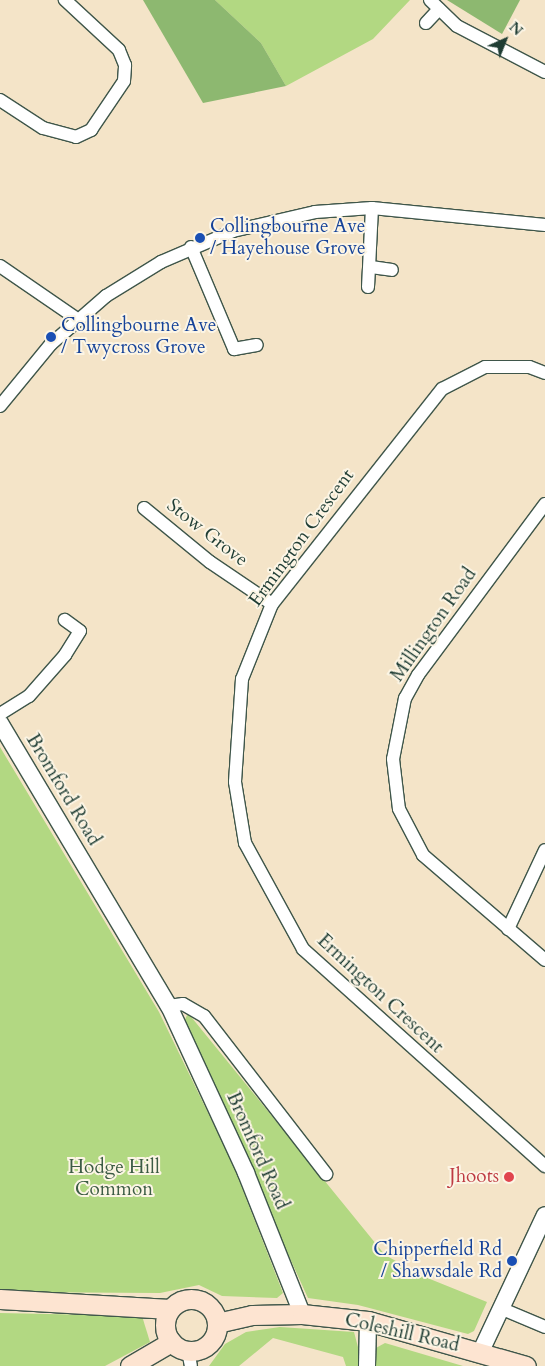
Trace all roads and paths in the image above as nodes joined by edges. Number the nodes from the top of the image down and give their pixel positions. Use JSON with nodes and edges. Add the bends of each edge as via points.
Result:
{"nodes":[{"id":1,"x":65,"y":0,"type":"edge"},
{"id":2,"x":435,"y":4,"type":"edge"},
{"id":3,"x":426,"y":23,"type":"dead end"},
{"id":4,"x":545,"y":72,"type":"edge"},
{"id":5,"x":0,"y":100,"type":"edge"},
{"id":6,"x":372,"y":208,"type":"junction"},
{"id":7,"x":545,"y":225,"type":"edge"},
{"id":8,"x":191,"y":247,"type":"junction"},
{"id":9,"x":0,"y":266,"type":"edge"},
{"id":10,"x":371,"y":267,"type":"junction"},
{"id":11,"x":392,"y":270,"type":"dead end"},
{"id":12,"x":368,"y":287,"type":"dead end"},
{"id":13,"x":77,"y":319,"type":"junction"},
{"id":14,"x":257,"y":345,"type":"dead end"},
{"id":15,"x":545,"y":373,"type":"edge"},
{"id":16,"x":0,"y":406,"type":"edge"},
{"id":17,"x":545,"y":504,"type":"edge"},
{"id":18,"x":144,"y":508,"type":"dead end"},
{"id":19,"x":272,"y":604,"type":"junction"},
{"id":20,"x":65,"y":620,"type":"dead end"},
{"id":21,"x":0,"y":714,"type":"edge"},
{"id":22,"x":0,"y":723,"type":"edge"},
{"id":23,"x":545,"y":850,"type":"edge"},
{"id":24,"x":508,"y":929,"type":"junction"},
{"id":25,"x":545,"y":960,"type":"edge"},
{"id":26,"x":170,"y":1006,"type":"junction"},
{"id":27,"x":545,"y":1166,"type":"edge"},
{"id":28,"x":326,"y":1174,"type":"dead end"},
{"id":29,"x":545,"y":1215,"type":"edge"},
{"id":30,"x":0,"y":1299,"type":"edge"},
{"id":31,"x":500,"y":1308,"type":"junction"},
{"id":32,"x":170,"y":1309,"type":"junction"},
{"id":33,"x":302,"y":1314,"type":"junction"},
{"id":34,"x":368,"y":1321,"type":"junction"},
{"id":35,"x":217,"y":1323,"type":"junction"},
{"id":36,"x":545,"y":1327,"type":"edge"},
{"id":37,"x":171,"y":1342,"type":"junction"},
{"id":38,"x":481,"y":1351,"type":"junction"},
{"id":39,"x":190,"y":1358,"type":"edge"},
{"id":40,"x":130,"y":1366,"type":"edge"},
{"id":41,"x":367,"y":1366,"type":"edge"},
{"id":42,"x":526,"y":1366,"type":"edge"}],
"edges":[{"from":1,"to":5,"type":"street","via":[[119,50],[125,65],[118,89],[91,130],[76,137],[43,128]]},
{"from":2,"to":3,"type":"street"},
{"from":2,"to":4,"type":"street","via":[[457,26]]},
{"from":6,"to":7,"type":"street"},
{"from":6,"to":8,"type":"street","via":[[276,219]]},
{"from":6,"to":10,"type":"street"},
{"from":8,"to":13,"type":"street","via":[[131,280]]},
{"from":8,"to":14,"type":"street","via":[[234,349]]},
{"from":9,"to":13,"type":"street"},
{"from":10,"to":11,"type":"street"},
{"from":10,"to":12,"type":"street"},
{"from":13,"to":16,"type":"street"},
{"from":15,"to":19,"type":"street","name":"Ermington Crescent","via":[[529,367],[485,367],[442,389]]},
{"from":17,"to":24,"type":"street","name":"Millington Road","via":[[418,675],[405,698],[394,735],[394,778],[412,839],[437,868]]},
{"from":18,"to":19,"type":"street","name":"Stow Grove","via":[[210,562]]},
{"from":19,"to":27,"type":"street","name":"Ermington Crescent","via":[[242,679],[236,723],[238,813],[265,886],[303,949],[330,978]]},
{"from":20,"to":21,"type":"street","via":[[80,631],[65,655],[29,696]]},
{"from":22,"to":26,"type":"street","name":"Bromford Road"},
{"from":23,"to":24,"type":"street"},
{"from":24,"to":25,"type":"street","name":"Millington Road"},
{"from":26,"to":28,"type":"street","name":"Bromford Road","via":[[183,1004],[204,1016]]},
{"from":26,"to":33,"type":"street","name":"Bromford Road","via":[[246,1173]]},
{"from":29,"to":31,"type":"street"},
{"from":30,"to":32,"type":"main road"},
{"from":31,"to":36,"type":"street"},
{"from":31,"to":38,"type":"street"},
{"from":32,"to":35,"type":"main road","via":[[182,1300],[198,1300],[212,1308]]},
{"from":32,"to":37,"type":"main road","via":[[165,1326]]},
{"from":33,"to":34,"type":"main road","name":"Coleshill Road"},
{"from":33,"to":35,"type":"main road","name":"Coleshill Road","via":[[252,1315]]},
{"from":34,"to":38,"type":"main road","name":"Coleshill Road"},
{"from":34,"to":41,"type":"street"},
{"from":35,"to":39,"type":"main road","via":[[212,1340]]},
{"from":37,"to":39,"type":"main road"},
{"from":37,"to":40,"type":"main road"},
{"from":38,"to":42,"type":"main road","name":"Coleshill Road"}]}
